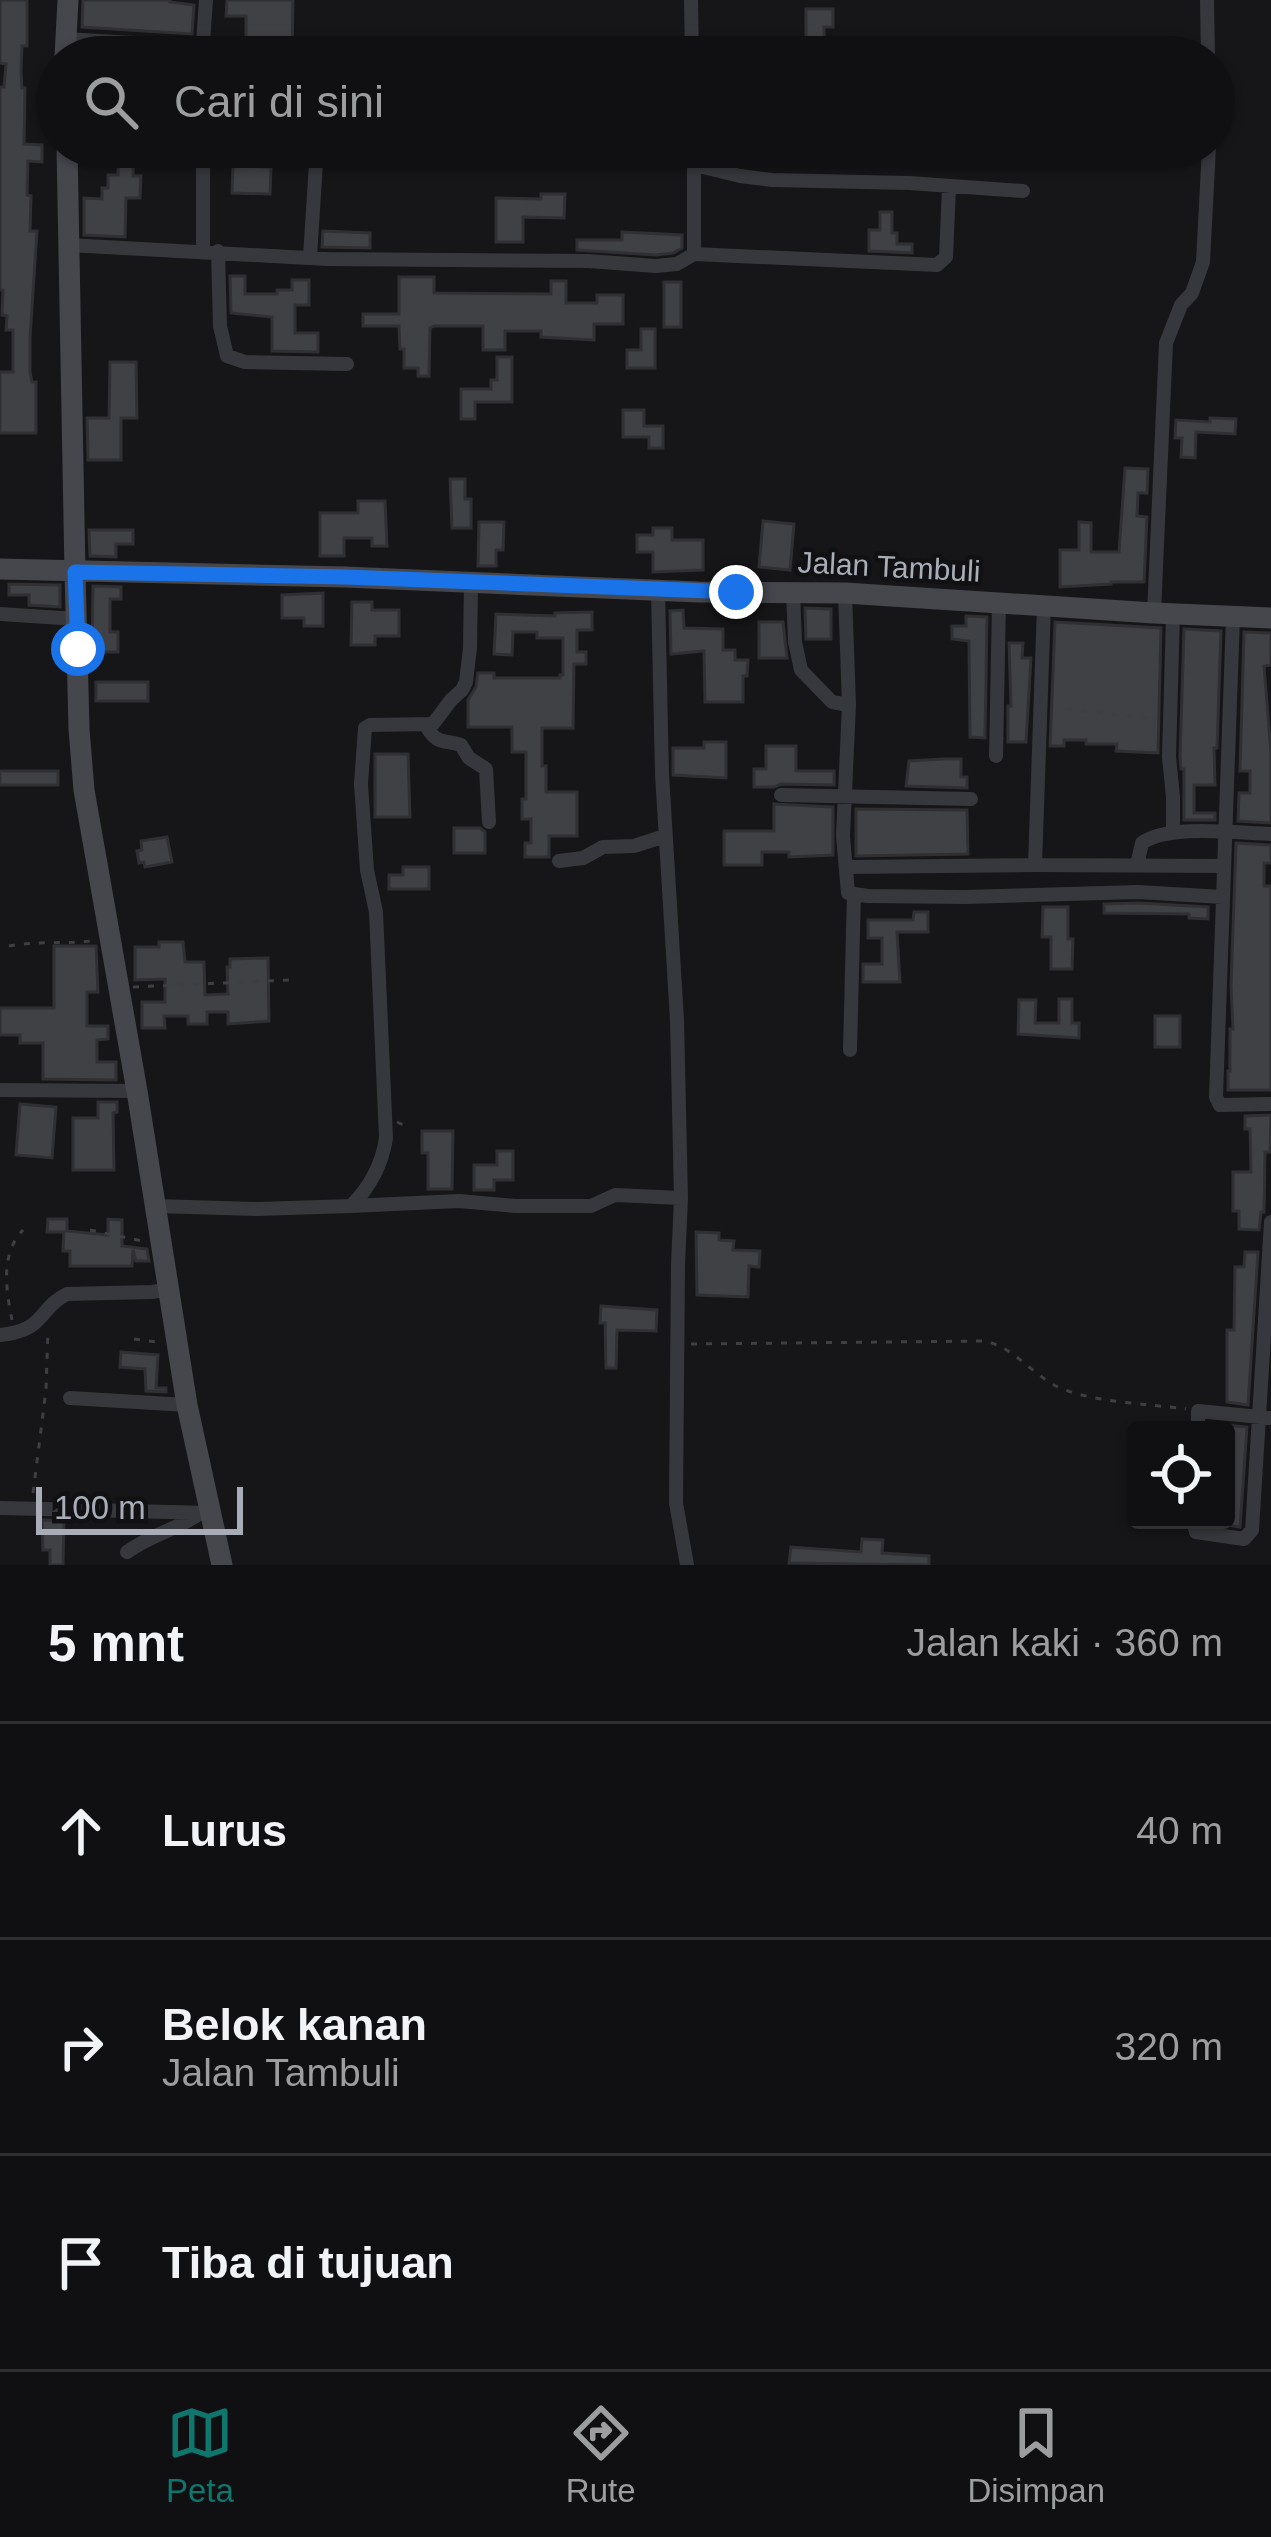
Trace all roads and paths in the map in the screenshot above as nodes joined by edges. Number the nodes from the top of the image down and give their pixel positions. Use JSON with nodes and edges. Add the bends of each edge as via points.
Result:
{"nodes":[{"id":1,"x":68,"y":0,"type":"edge"},
{"id":2,"x":206,"y":0,"type":"edge"},
{"id":3,"x":691,"y":0,"type":"edge"},
{"id":4,"x":1208,"y":0,"type":"edge"},
{"id":5,"x":66,"y":36,"type":"edge"},
{"id":6,"x":203,"y":36,"type":"edge"},
{"id":7,"x":692,"y":36,"type":"edge"},
{"id":8,"x":1208,"y":36,"type":"edge"},
{"id":9,"x":67,"y":168,"type":"edge"},
{"id":10,"x":204,"y":168,"type":"edge"},
{"id":11,"x":316,"y":168,"type":"edge"},
{"id":12,"x":695,"y":168,"type":"edge"},
{"id":13,"x":707,"y":168,"type":"edge"},
{"id":14,"x":1208,"y":168,"type":"edge"},
{"id":15,"x":949,"y":188,"type":"junction"},
{"id":16,"x":1023,"y":191,"type":"dead end"},
{"id":17,"x":68,"y":244,"type":"junction"},
{"id":18,"x":210,"y":251,"type":"junction"},
{"id":19,"x":694,"y":254,"type":"junction"},
{"id":20,"x":310,"y":257,"type":"junction"},
{"id":21,"x":346,"y":364,"type":"dead end"},
{"id":22,"x":0,"y":569,"type":"edge"},
{"id":23,"x":75,"y":572,"type":"junction"},
{"id":24,"x":471,"y":584,"type":"junction"},
{"id":25,"x":658,"y":590,"type":"junction"},
{"id":26,"x":793,"y":592,"type":"junction"},
{"id":27,"x":845,"y":593,"type":"junction"},
{"id":28,"x":999,"y":602,"type":"junction"},
{"id":29,"x":1044,"y":605,"type":"junction"},
{"id":30,"x":0,"y":614,"type":"edge"},
{"id":31,"x":1163,"y":614,"type":"junction"},
{"id":32,"x":1233,"y":616,"type":"junction"},
{"id":33,"x":1271,"y":618,"type":"edge"},
{"id":34,"x":77,"y":619,"type":"junction"},
{"id":35,"x":848,"y":705,"type":"junction"},
{"id":36,"x":1067,"y":710,"type":"dead end"},
{"id":37,"x":1171,"y":715,"type":"junction"},
{"id":38,"x":426,"y":726,"type":"junction"},
{"id":39,"x":995,"y":757,"type":"dead end"},
{"id":40,"x":781,"y":795,"type":"dead end"},
{"id":41,"x":844,"y":795,"type":"junction"},
{"id":42,"x":970,"y":799,"type":"dead end"},
{"id":43,"x":489,"y":822,"type":"dead end"},
{"id":44,"x":1173,"y":831,"type":"junction"},
{"id":45,"x":1226,"y":832,"type":"junction"},
{"id":46,"x":1271,"y":834,"type":"edge"},
{"id":47,"x":665,"y":836,"type":"junction"},
{"id":48,"x":559,"y":861,"type":"dead end"},
{"id":49,"x":1035,"y":865,"type":"junction"},
{"id":50,"x":1137,"y":865,"type":"junction"},
{"id":51,"x":1224,"y":866,"type":"junction"},
{"id":52,"x":846,"y":867,"type":"junction"},
{"id":53,"x":854,"y":894,"type":"junction"},
{"id":54,"x":1223,"y":897,"type":"junction"},
{"id":55,"x":111,"y":939,"type":"junction"},
{"id":56,"x":9,"y":946,"type":"dead end"},
{"id":57,"x":289,"y":980,"type":"dead end"},
{"id":58,"x":120,"y":988,"type":"junction"},
{"id":59,"x":850,"y":1050,"type":"dead end"},
{"id":60,"x":0,"y":1090,"type":"edge"},
{"id":61,"x":137,"y":1090,"type":"junction"},
{"id":62,"x":1271,"y":1103,"type":"edge"},
{"id":63,"x":681,"y":1198,"type":"junction"},
{"id":64,"x":155,"y":1206,"type":"junction"},
{"id":65,"x":351,"y":1206,"type":"junction"},
{"id":66,"x":1271,"y":1222,"type":"edge"},
{"id":67,"x":22,"y":1230,"type":"dead end"},
{"id":68,"x":90,"y":1230,"type":"dead end"},
{"id":69,"x":162,"y":1242,"type":"junction"},
{"id":70,"x":170,"y":1289,"type":"junction"},
{"id":71,"x":50,"y":1310,"type":"junction"},
{"id":72,"x":8,"y":1334,"type":"edge"},
{"id":73,"x":134,"y":1339,"type":"dead end"},
{"id":74,"x":177,"y":1342,"type":"junction"},
{"id":75,"x":677,"y":1344,"type":"junction"},
{"id":76,"x":70,"y":1398,"type":"dead end"},
{"id":77,"x":187,"y":1406,"type":"junction"},
{"id":78,"x":1198,"y":1411,"type":"junction"},
{"id":79,"x":1266,"y":1418,"type":"edge"},
{"id":80,"x":1198,"y":1421,"type":"edge"},
{"id":81,"x":0,"y":1508,"type":"edge"},
{"id":82,"x":22,"y":1510,"type":"junction"},
{"id":83,"x":205,"y":1513,"type":"junction"},
{"id":84,"x":1195,"y":1529,"type":"edge"},
{"id":85,"x":128,"y":1552,"type":"dead end"},
{"id":86,"x":222,"y":1565,"type":"edge"},
{"id":87,"x":688,"y":1565,"type":"edge"}],
"edges":[{"from":1,"to":5,"type":"main road"},
{"from":2,"to":6,"type":"street"},
{"from":3,"to":7,"type":"street"},
{"from":4,"to":8,"type":"street"},
{"from":9,"to":17,"type":"main road"},
{"from":10,"to":18,"type":"street"},
{"from":11,"to":20,"type":"street"},
{"from":12,"to":19,"type":"street"},
{"from":13,"to":15,"type":"street","via":[[772,180]]},
{"from":14,"to":31,"type":"street","via":[[1202,262],[1166,344]]},
{"from":15,"to":16,"type":"street"},
{"from":15,"to":19,"type":"street","via":[[946,257],[938,265]]},
{"from":17,"to":18,"type":"street"},
{"from":17,"to":23,"type":"main road"},
{"from":18,"to":20,"type":"street"},
{"from":18,"to":21,"type":"street","via":[[226,356]]},
{"from":19,"to":20,"type":"street","via":[[656,266]]},
{"from":22,"to":23,"type":"main road","name":"Jalan Tambuli"},
{"from":23,"to":24,"type":"main road","name":"Jalan Tambuli"},
{"from":23,"to":34,"type":"main road"},
{"from":24,"to":25,"type":"main road","name":"Jalan Tambuli"},
{"from":24,"to":38,"type":"street","via":[[466,682]]},
{"from":25,"to":26,"type":"main road","name":"Jalan Tambuli"},
{"from":25,"to":47,"type":"street"},
{"from":26,"to":27,"type":"main road","name":"Jalan Tambuli"},
{"from":26,"to":35,"type":"street","via":[[801,670],[832,702]]},
{"from":27,"to":28,"type":"main road","name":"Jalan Tambuli"},
{"from":27,"to":35,"type":"street"},
{"from":28,"to":29,"type":"main road","name":"Jalan Tambuli"},
{"from":28,"to":39,"type":"street"},
{"from":29,"to":31,"type":"main road","name":"Jalan Tambuli"},
{"from":29,"to":49,"type":"street"},
{"from":30,"to":34,"type":"street"},
{"from":31,"to":32,"type":"main road","name":"Jalan Tambuli"},
{"from":31,"to":37,"type":"street"},
{"from":32,"to":33,"type":"main road","name":"Jalan Tambuli"},
{"from":32,"to":45,"type":"street"},
{"from":34,"to":55,"type":"main road","via":[[84,790]]},
{"from":35,"to":41,"type":"street"},
{"from":36,"to":37,"type":"path"},
{"from":37,"to":44,"type":"street"},
{"from":38,"to":43,"type":"street","via":[[486,770]]},
{"from":38,"to":65,"type":"street","via":[[365,728],[361,784],[386,1138],[368,1189]]},
{"from":40,"to":41,"type":"street"},
{"from":41,"to":42,"type":"street"},
{"from":41,"to":52,"type":"street"},
{"from":44,"to":45,"type":"street"},
{"from":44,"to":50,"type":"street","via":[[1142,843]]},
{"from":45,"to":46,"type":"street"},
{"from":45,"to":51,"type":"street"},
{"from":47,"to":48,"type":"street"},
{"from":47,"to":63,"type":"street"},
{"from":49,"to":50,"type":"street"},
{"from":49,"to":52,"type":"street"},
{"from":50,"to":51,"type":"street"},
{"from":51,"to":54,"type":"street"},
{"from":52,"to":53,"type":"street","via":[[846,889]]},
{"from":53,"to":54,"type":"street"},
{"from":53,"to":59,"type":"street"},
{"from":54,"to":62,"type":"street","via":[[1217,1102]]},
{"from":55,"to":56,"type":"path"},
{"from":55,"to":58,"type":"main road"},
{"from":57,"to":58,"type":"path"},
{"from":58,"to":61,"type":"main road"},
{"from":60,"to":61,"type":"street"},
{"from":61,"to":64,"type":"main road"},
{"from":63,"to":65,"type":"street"},
{"from":63,"to":75,"type":"street"},
{"from":64,"to":65,"type":"street"},
{"from":64,"to":69,"type":"main road"},
{"from":66,"to":79,"type":"street"},
{"from":67,"to":72,"type":"path","via":[[5,1279]]},
{"from":68,"to":69,"type":"path"},
{"from":69,"to":70,"type":"main road"},
{"from":70,"to":71,"type":"street","via":[[67,1294]]},
{"from":70,"to":74,"type":"main road"},
{"from":71,"to":72,"type":"street"},
{"from":71,"to":82,"type":"path","via":[[34,1488]]},
{"from":73,"to":74,"type":"path"},
{"from":74,"to":77,"type":"main road"},
{"from":75,"to":78,"type":"path","via":[[984,1341],[1072,1393]]},
{"from":75,"to":87,"type":"street","via":[[676,1503]]},
{"from":76,"to":77,"type":"street"},
{"from":77,"to":83,"type":"main road"},
{"from":78,"to":79,"type":"street"},
{"from":78,"to":80,"type":"street"},
{"from":79,"to":84,"type":"street","via":[[1249,1536]]},
{"from":81,"to":82,"type":"street"},
{"from":82,"to":83,"type":"street"},
{"from":83,"to":85,"type":"street"},
{"from":83,"to":86,"type":"main road"}]}
